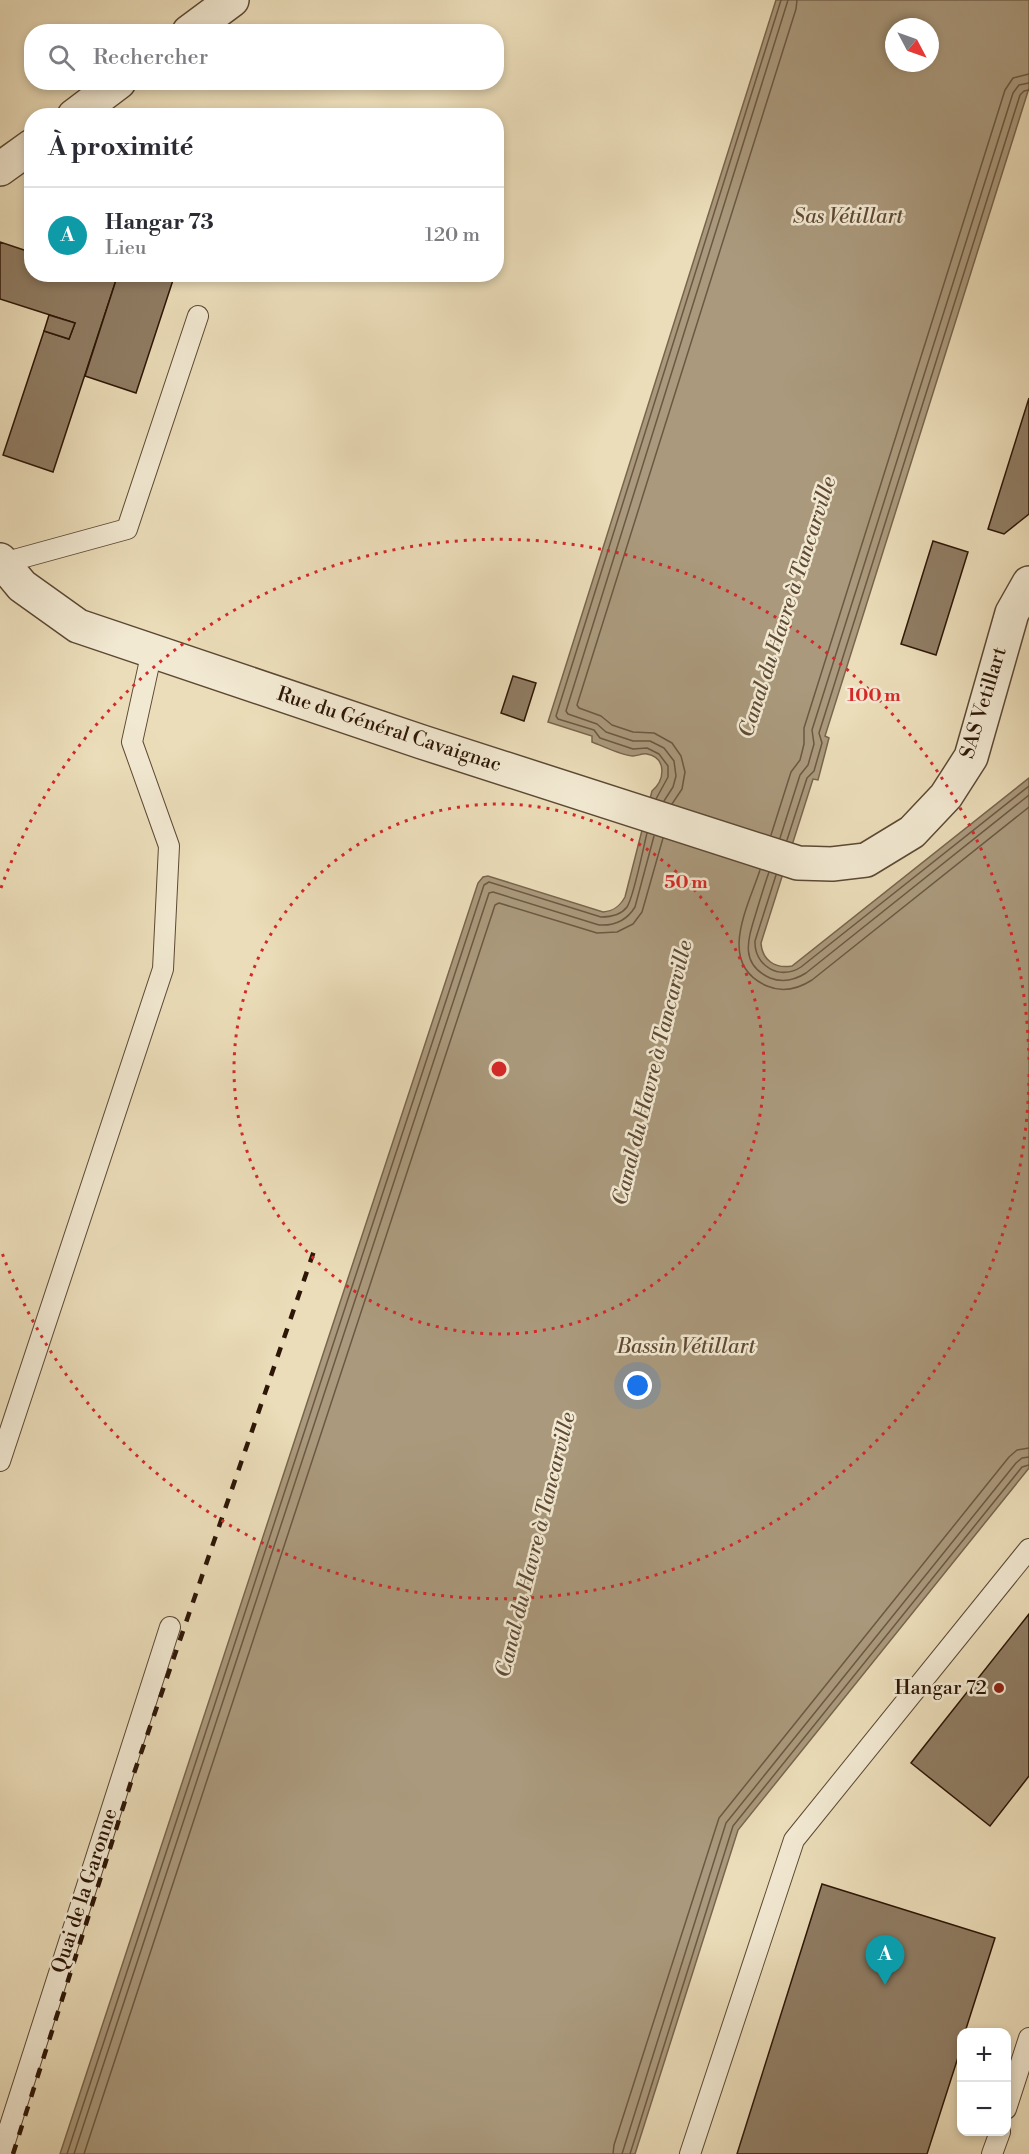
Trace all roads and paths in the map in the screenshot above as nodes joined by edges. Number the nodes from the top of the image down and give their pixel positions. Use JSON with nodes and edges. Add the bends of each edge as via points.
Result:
{"nodes":[{"id":1,"x":232,"y":0,"type":"edge"},
{"id":2,"x":200,"y":24,"type":"edge"},
{"id":3,"x":108,"y":90,"type":"edge"},
{"id":4,"x":85,"y":108,"type":"edge"},
{"id":5,"x":24,"y":152,"type":"edge"},
{"id":6,"x":0,"y":169,"type":"edge"},
{"id":7,"x":198,"y":316,"type":"dead end"},
{"id":8,"x":2,"y":561,"type":"edge"},
{"id":9,"x":1029,"y":583,"type":"edge"},
{"id":10,"x":152,"y":651,"type":"junction"},
{"id":11,"x":798,"y":863,"type":"joint"},
{"id":12,"x":0,"y":1461,"type":"edge"},
{"id":13,"x":1029,"y":1549,"type":"edge"},
{"id":14,"x":170,"y":1627,"type":"dead end"},
{"id":15,"x":1029,"y":2038,"type":"edge"},
{"id":16,"x":1011,"y":2094,"type":"edge"},
{"id":17,"x":999,"y":2136,"type":"edge"},
{"id":18,"x":1,"y":2154,"type":"edge"},
{"id":19,"x":690,"y":2154,"type":"edge"},
{"id":20,"x":993,"y":2154,"type":"edge"}],
"edges":[{"from":1,"to":2,"type":"street"},
{"from":3,"to":4,"type":"street"},
{"from":5,"to":6,"type":"street"},
{"from":7,"to":8,"type":"lane","via":[[127,529]]},
{"from":8,"to":10,"type":"street","name":"Rue du Général Cavaignac","via":[[22,586],[78,626]]},
{"from":9,"to":11,"type":"street","name":"SAS Vetillart","via":[[1011,613],[971,757],[946,796],[912,832],[866,860]]},
{"from":10,"to":11,"type":"street","name":"Rue du Général Cavaignac"},
{"from":10,"to":12,"type":"lane","via":[[132,742],[169,846],[163,969]]},
{"from":13,"to":19,"type":"lane","via":[[794,1840]]},
{"from":14,"to":18,"type":"lane","name":"Quai de la Garonne"},
{"from":15,"to":16,"type":"lane"},
{"from":17,"to":20,"type":"lane"}]}
